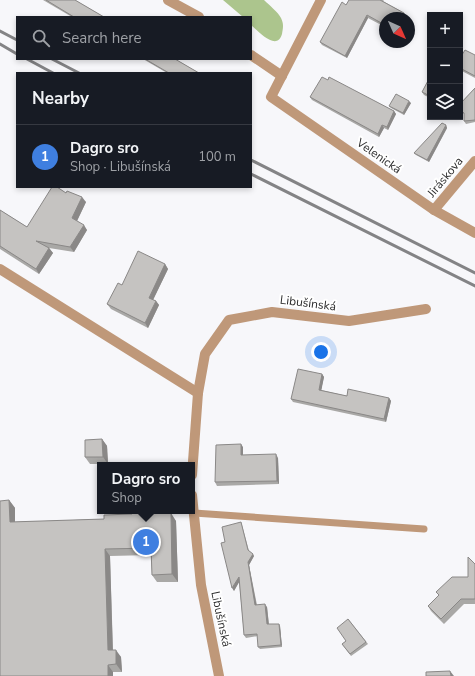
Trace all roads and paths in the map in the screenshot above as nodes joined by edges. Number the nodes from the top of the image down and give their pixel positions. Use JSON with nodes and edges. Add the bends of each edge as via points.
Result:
{"nodes":[{"id":1,"x":168,"y":0,"type":"edge"},
{"id":2,"x":321,"y":0,"type":"edge"},
{"id":3,"x":197,"y":16,"type":"edge"},
{"id":4,"x":252,"y":56,"type":"edge"},
{"id":5,"x":282,"y":76,"type":"junction"},
{"id":6,"x":475,"y":161,"type":"edge"},
{"id":7,"x":434,"y":210,"type":"junction"},
{"id":8,"x":475,"y":233,"type":"edge"},
{"id":9,"x":0,"y":269,"type":"edge"},
{"id":10,"x":426,"y":309,"type":"dead end"},
{"id":11,"x":198,"y":393,"type":"junction"},
{"id":12,"x":193,"y":462,"type":"edge"},
{"id":13,"x":195,"y":513,"type":"edge"},
{"id":14,"x":194,"y":514,"type":"edge"},
{"id":15,"x":424,"y":529,"type":"dead end"},
{"id":16,"x":219,"y":676,"type":"edge"}],
"edges":[{"from":1,"to":3,"type":"street"},
{"from":2,"to":5,"type":"street"},
{"from":4,"to":5,"type":"street"},
{"from":5,"to":7,"type":"street","name":"Velenická","via":[[271,97]]},
{"from":6,"to":7,"type":"street","name":"Jiráskova"},
{"from":7,"to":8,"type":"street","name":"Velenická"},
{"from":9,"to":11,"type":"street"},
{"from":10,"to":11,"type":"street","name":"Libušínská","via":[[349,321],[272,312],[228,320],[205,354]]},
{"from":11,"to":12,"type":"street","name":"Libušínská"},
{"from":13,"to":15,"type":"lane"},
{"from":14,"to":16,"type":"street","name":"Libušínská","via":[[201,585]]}]}
